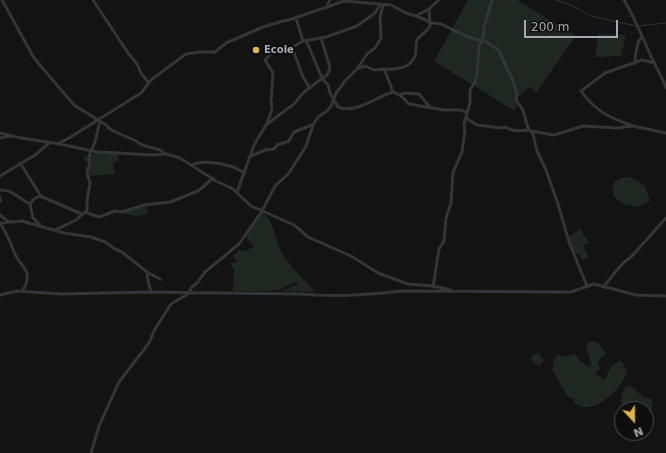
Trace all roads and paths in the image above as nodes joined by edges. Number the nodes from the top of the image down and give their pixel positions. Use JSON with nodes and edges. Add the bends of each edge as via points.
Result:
{"nodes":[{"id":1,"x":2,"y":0,"type":"edge"},
{"id":2,"x":93,"y":0,"type":"edge"},
{"id":3,"x":330,"y":0,"type":"edge"},
{"id":4,"x":439,"y":0,"type":"edge"},
{"id":5,"x":492,"y":0,"type":"edge"},
{"id":6,"x":624,"y":0,"type":"edge"},
{"id":7,"x":382,"y":5,"type":"junction"},
{"id":8,"x":326,"y":8,"type":"junction"},
{"id":9,"x":429,"y":9,"type":"junction"},
{"id":10,"x":416,"y":16,"type":"junction"},
{"id":11,"x":296,"y":18,"type":"junction"},
{"id":12,"x":430,"y":22,"type":"junction"},
{"id":13,"x":642,"y":36,"type":"junction"},
{"id":14,"x":321,"y":38,"type":"junction"},
{"id":15,"x":483,"y":40,"type":"junction"},
{"id":16,"x":304,"y":41,"type":"junction"},
{"id":17,"x":292,"y":47,"type":"junction"},
{"id":18,"x":634,"y":63,"type":"junction"},
{"id":19,"x":655,"y":64,"type":"junction"},
{"id":20,"x":357,"y":69,"type":"junction"},
{"id":21,"x":384,"y":69,"type":"junction"},
{"id":22,"x":661,"y":75,"type":"junction"},
{"id":23,"x":666,"y":75,"type":"edge"},
{"id":24,"x":322,"y":78,"type":"junction"},
{"id":25,"x":149,"y":83,"type":"junction"},
{"id":26,"x":310,"y":88,"type":"junction"},
{"id":27,"x":666,"y":88,"type":"edge"},
{"id":28,"x":392,"y":92,"type":"junction"},
{"id":29,"x":400,"y":95,"type":"junction"},
{"id":30,"x":333,"y":100,"type":"junction"},
{"id":31,"x":430,"y":107,"type":"junction"},
{"id":32,"x":466,"y":113,"type":"junction"},
{"id":33,"x":466,"y":118,"type":"junction"},
{"id":34,"x":98,"y":120,"type":"junction"},
{"id":35,"x":266,"y":125,"type":"junction"},
{"id":36,"x":312,"y":125,"type":"junction"},
{"id":37,"x":633,"y":126,"type":"junction"},
{"id":38,"x":530,"y":130,"type":"junction"},
{"id":39,"x":0,"y":133,"type":"edge"},
{"id":40,"x":666,"y":133,"type":"edge"},
{"id":41,"x":12,"y":136,"type":"junction"},
{"id":42,"x":0,"y":138,"type":"edge"},
{"id":43,"x":49,"y":143,"type":"junction"},
{"id":44,"x":57,"y":144,"type":"junction"},
{"id":45,"x":91,"y":151,"type":"junction"},
{"id":46,"x":165,"y":154,"type":"junction"},
{"id":47,"x":251,"y":156,"type":"junction"},
{"id":48,"x":20,"y":163,"type":"junction"},
{"id":49,"x":192,"y":165,"type":"junction"},
{"id":50,"x":245,"y":173,"type":"junction"},
{"id":51,"x":0,"y":176,"type":"edge"},
{"id":52,"x":213,"y":178,"type":"junction"},
{"id":53,"x":0,"y":190,"type":"edge"},
{"id":54,"x":237,"y":192,"type":"junction"},
{"id":55,"x":40,"y":196,"type":"junction"},
{"id":56,"x":0,"y":197,"type":"edge"},
{"id":57,"x":0,"y":201,"type":"edge"},
{"id":58,"x":30,"y":204,"type":"junction"},
{"id":59,"x":262,"y":211,"type":"junction"},
{"id":60,"x":87,"y":212,"type":"junction"},
{"id":61,"x":82,"y":214,"type":"junction"},
{"id":62,"x":0,"y":215,"type":"edge"},
{"id":63,"x":666,"y":218,"type":"edge"},
{"id":64,"x":9,"y":222,"type":"junction"},
{"id":65,"x":0,"y":223,"type":"edge"},
{"id":66,"x":41,"y":226,"type":"junction"},
{"id":67,"x":55,"y":230,"type":"junction"},
{"id":68,"x":147,"y":272,"type":"junction"},
{"id":69,"x":160,"y":279,"type":"dead end"},
{"id":70,"x":434,"y":286,"type":"junction"},
{"id":71,"x":587,"y":286,"type":"junction"},
{"id":72,"x":604,"y":286,"type":"junction"},
{"id":73,"x":433,"y":290,"type":"junction"},
{"id":74,"x":452,"y":290,"type":"junction"},
{"id":75,"x":22,"y":291,"type":"junction"},
{"id":76,"x":151,"y":292,"type":"junction"},
{"id":77,"x":189,"y":293,"type":"junction"},
{"id":78,"x":0,"y":295,"type":"edge"},
{"id":79,"x":666,"y":296,"type":"edge"},
{"id":80,"x":91,"y":453,"type":"edge"}],
"edges":[{"from":1,"to":34,"type":"street","via":[[38,64],[74,105]]},
{"from":2,"to":25,"type":"street"},
{"from":3,"to":8,"type":"street"},
{"from":4,"to":9,"type":"street"},
{"from":5,"to":15,"type":"street"},
{"from":6,"to":13,"type":"street"},
{"from":7,"to":8,"type":"street","via":[[344,1]]},
{"from":7,"to":10,"type":"street"},
{"from":7,"to":14,"type":"street","via":[[375,14],[357,26]]},
{"from":7,"to":20,"type":"street","via":[[381,38]]},
{"from":8,"to":11,"type":"street"},
{"from":9,"to":10,"type":"street"},
{"from":9,"to":12,"type":"street"},
{"from":10,"to":12,"type":"street"},
{"from":11,"to":16,"type":"street"},
{"from":11,"to":25,"type":"street","via":[[246,34],[226,43],[215,52],[186,54]]},
{"from":12,"to":15,"type":"street"},
{"from":12,"to":21,"type":"street","via":[[428,29],[418,39],[415,57],[409,65],[401,69]]},
{"from":13,"to":18,"type":"street"},
{"from":13,"to":19,"type":"street"},
{"from":14,"to":16,"type":"street"},
{"from":14,"to":24,"type":"street","via":[[330,67],[328,74]]},
{"from":15,"to":32,"type":"street","via":[[479,46],[477,74],[470,90],[470,103]]},
{"from":15,"to":38,"type":"street","via":[[499,51],[513,81],[516,100],[523,110]]},
{"from":16,"to":17,"type":"street"},
{"from":16,"to":24,"type":"street"},
{"from":17,"to":26,"type":"street"},
{"from":17,"to":35,"type":"street","via":[[272,53],[265,60],[273,71],[272,110]]},
{"from":18,"to":19,"type":"street","via":[[644,60]]},
{"from":18,"to":37,"type":"street","via":[[605,73],[580,91],[591,104],[609,117]]},
{"from":19,"to":22,"type":"street"},
{"from":20,"to":21,"type":"street","via":[[365,66],[374,70]]},
{"from":20,"to":30,"type":"street"},
{"from":21,"to":28,"type":"street"},
{"from":22,"to":23,"type":"street"},
{"from":22,"to":27,"type":"street"},
{"from":24,"to":26,"type":"street"},
{"from":24,"to":30,"type":"street","via":[[328,85]]},
{"from":25,"to":34,"type":"street","via":[[141,93]]},
{"from":26,"to":35,"type":"street","via":[[298,97],[293,105]]},
{"from":28,"to":29,"type":"street"},
{"from":28,"to":30,"type":"street","via":[[349,109],[338,107]]},
{"from":29,"to":31,"type":"street","via":[[409,104]]},
{"from":29,"to":31,"type":"street","via":[[419,94]]},
{"from":30,"to":36,"type":"street","via":[[327,111],[320,114]]},
{"from":31,"to":32,"type":"street","via":[[461,110]]},
{"from":32,"to":33,"type":"street"},
{"from":33,"to":38,"type":"street","via":[[477,125],[504,127],[514,131]]},
{"from":33,"to":70,"type":"street","via":[[462,152],[453,172],[451,203],[446,218],[444,241],[439,249]]},
{"from":34,"to":44,"type":"street"},
{"from":34,"to":45,"type":"street"},
{"from":34,"to":46,"type":"street","via":[[111,130]]},
{"from":35,"to":47,"type":"street","via":[[254,145]]},
{"from":36,"to":47,"type":"street","via":[[294,132],[289,141],[277,145],[274,149]]},
{"from":36,"to":59,"type":"street","via":[[306,146],[289,173],[275,186]]},
{"from":37,"to":38,"type":"street","via":[[583,126],[554,135]]},
{"from":37,"to":40,"type":"street"},
{"from":38,"to":71,"type":"street"},
{"from":39,"to":41,"type":"street"},
{"from":41,"to":42,"type":"street"},
{"from":41,"to":43,"type":"street"},
{"from":43,"to":44,"type":"street"},
{"from":43,"to":48,"type":"street"},
{"from":44,"to":45,"type":"street"},
{"from":45,"to":46,"type":"street","via":[[154,156]]},
{"from":45,"to":60,"type":"street","via":[[87,173],[90,183]]},
{"from":46,"to":49,"type":"street"},
{"from":47,"to":50,"type":"street"},
{"from":48,"to":51,"type":"street"},
{"from":48,"to":55,"type":"street"},
{"from":49,"to":50,"type":"street","via":[[221,164]]},
{"from":49,"to":52,"type":"street"},
{"from":50,"to":54,"type":"street"},
{"from":52,"to":54,"type":"street"},
{"from":52,"to":60,"type":"street","via":[[198,191],[170,202],[144,205],[122,212],[115,211],[99,217]]},
{"from":53,"to":58,"type":"street","via":[[9,191]]},
{"from":54,"to":59,"type":"street","via":[[251,206]]},
{"from":55,"to":58,"type":"street"},
{"from":55,"to":61,"type":"street"},
{"from":56,"to":57,"type":"street"},
{"from":58,"to":66,"type":"street","via":[[33,218]]},
{"from":59,"to":70,"type":"street","via":[[294,226],[321,244],[351,256],[378,273],[408,284]]},
{"from":59,"to":77,"type":"street","via":[[240,244],[205,272]]},
{"from":60,"to":61,"type":"street"},
{"from":61,"to":67,"type":"street","via":[[76,220]]},
{"from":62,"to":64,"type":"street"},
{"from":63,"to":72,"type":"street"},
{"from":64,"to":65,"type":"street"},
{"from":64,"to":66,"type":"street","via":[[22,221]]},
{"from":65,"to":75,"type":"street","via":[[27,274]]},
{"from":66,"to":67,"type":"street"},
{"from":67,"to":68,"type":"street","via":[[85,235],[105,242]]},
{"from":68,"to":69,"type":"street"},
{"from":68,"to":76,"type":"street"},
{"from":70,"to":73,"type":"street"},
{"from":70,"to":74,"type":"street"},
{"from":71,"to":72,"type":"street"},
{"from":71,"to":74,"type":"street","via":[[571,292]]},
{"from":72,"to":79,"type":"street","via":[[636,295]]},
{"from":73,"to":74,"type":"street"},
{"from":73,"to":77,"type":"street","via":[[318,295]]},
{"from":75,"to":76,"type":"street","via":[[61,294]]},
{"from":75,"to":78,"type":"street"},
{"from":76,"to":77,"type":"street"},
{"from":77,"to":80,"type":"street","via":[[171,304],[149,343],[119,382],[99,426]]}]}
